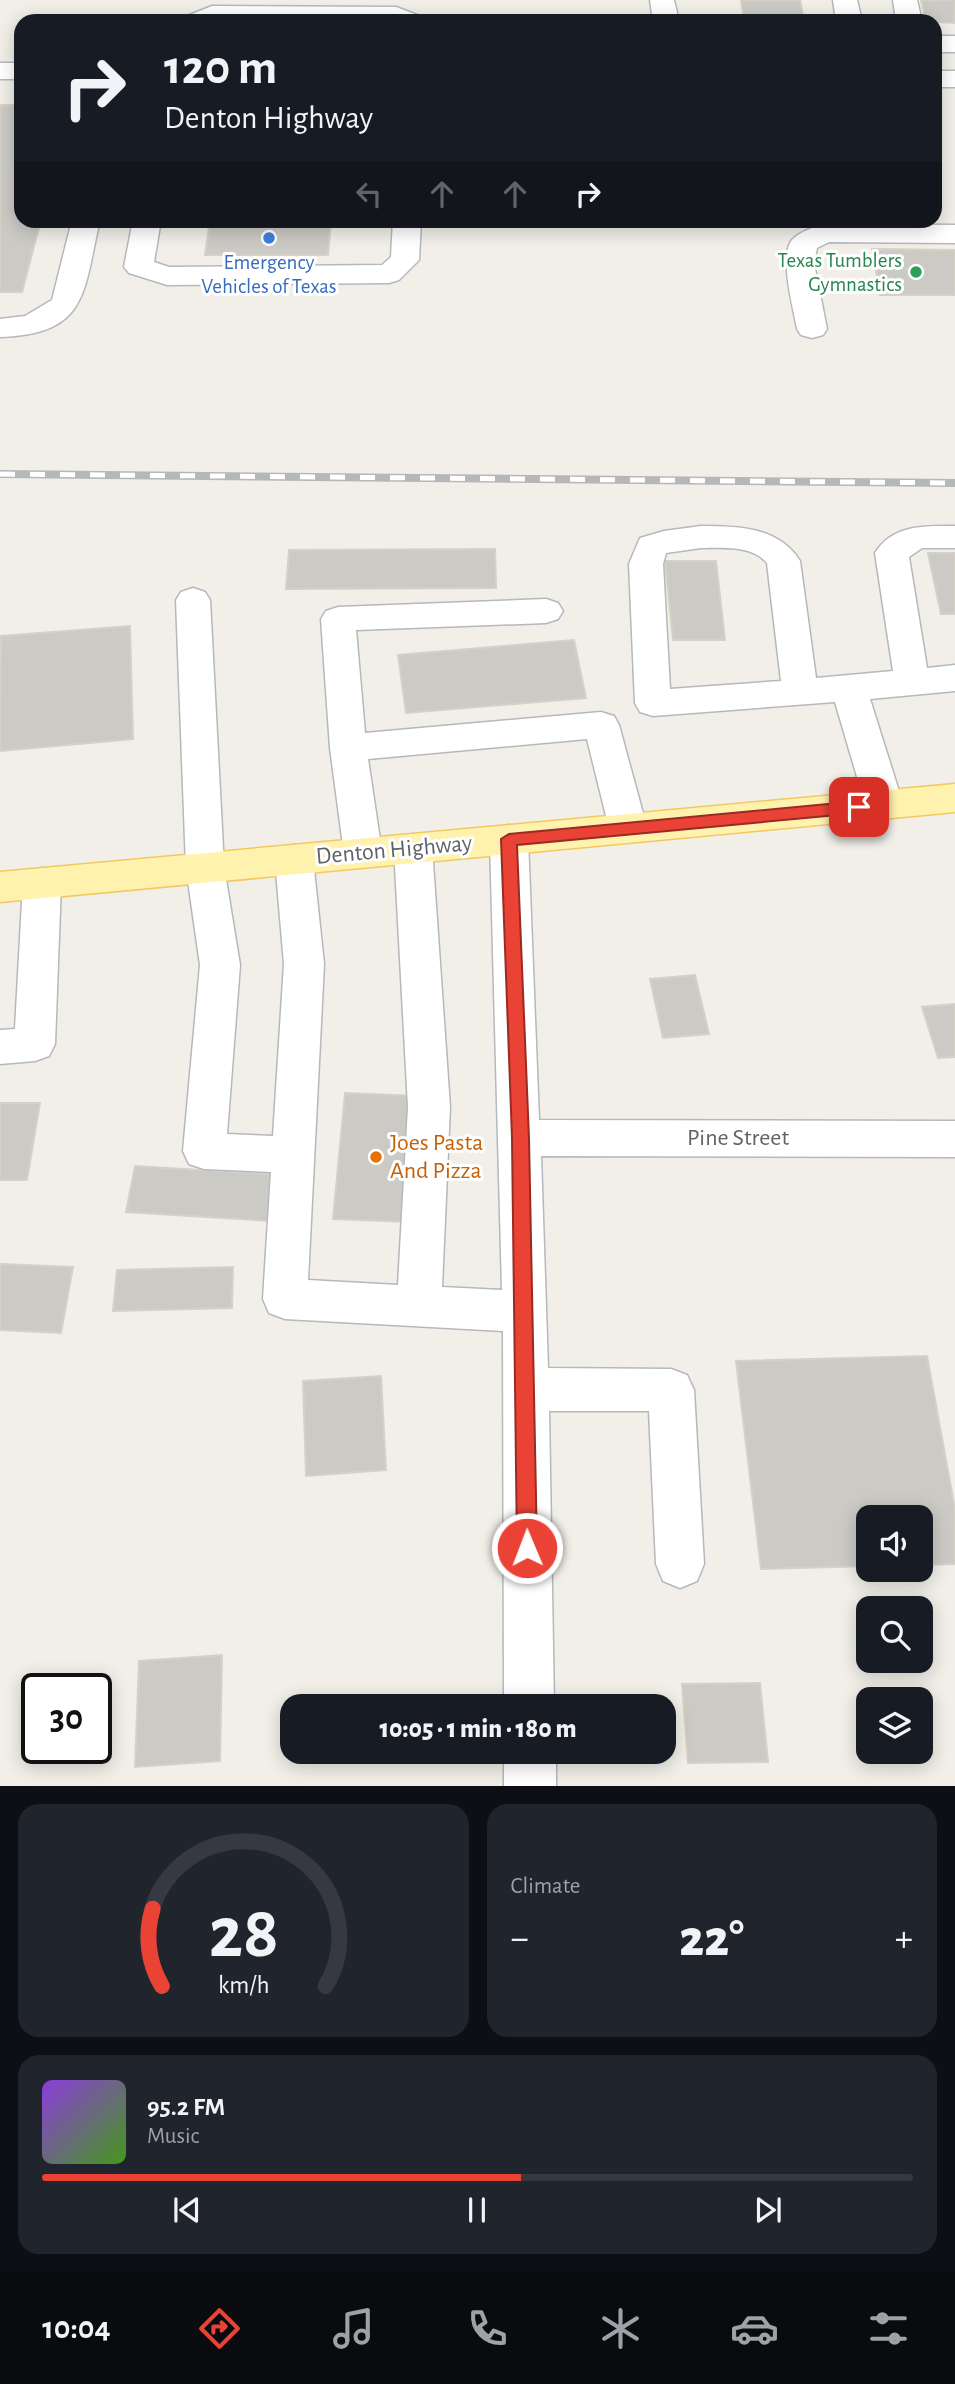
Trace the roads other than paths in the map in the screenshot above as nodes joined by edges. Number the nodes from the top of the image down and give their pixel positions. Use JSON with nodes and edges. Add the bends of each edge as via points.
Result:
{"nodes":[{"id":1,"x":84,"y":228,"type":"edge"},
{"id":2,"x":146,"y":228,"type":"edge"},
{"id":3,"x":407,"y":228,"type":"edge"},
{"id":4,"x":955,"y":234,"type":"edge"},
{"id":5,"x":0,"y":328,"type":"edge"},
{"id":6,"x":812,"y":329,"type":"dead end"},
{"id":7,"x":955,"y":537,"type":"edge"},
{"id":8,"x":192,"y":600,"type":"dead end"},
{"id":9,"x":546,"y":611,"type":"dead end"},
{"id":10,"x":955,"y":678,"type":"edge"},
{"id":11,"x":912,"y":682,"type":"junction"},
{"id":12,"x":849,"y":688,"type":"junction"},
{"id":13,"x":800,"y":692,"type":"junction"},
{"id":14,"x":348,"y":748,"type":"junction"},
{"id":15,"x":955,"y":798,"type":"edge"},
{"id":16,"x":884,"y":804,"type":"junction"},
{"id":17,"x":628,"y":828,"type":"junction"},
{"id":18,"x":509,"y":839,"type":"junction"},
{"id":19,"x":412,"y":848,"type":"junction"},
{"id":20,"x":363,"y":853,"type":"junction"},
{"id":21,"x":294,"y":860,"type":"junction"},
{"id":22,"x":205,"y":867,"type":"junction"},
{"id":23,"x":42,"y":883,"type":"junction"},
{"id":24,"x":0,"y":887,"type":"edge"},
{"id":25,"x":0,"y":1047,"type":"edge"},
{"id":26,"x":521,"y":1138,"type":"junction"},
{"id":27,"x":955,"y":1139,"type":"edge"},
{"id":28,"x":294,"y":1155,"type":"junction"},
{"id":29,"x":419,"y":1306,"type":"junction"},
{"id":30,"x":525,"y":1312,"type":"junction"},
{"id":31,"x":525,"y":1389,"type":"junction"},
{"id":32,"x":680,"y":1564,"type":"dead end"},
{"id":33,"x":529,"y":1694,"type":"edge"},
{"id":34,"x":530,"y":1764,"type":"edge"},
{"id":35,"x":530,"y":1786,"type":"edge"}],
"edges":[{"from":1,"to":5,"type":"street","via":[[66,303],[37,323]]},
{"from":2,"to":3,"type":"street","via":[[139,267],[167,276],[389,274],[405,260]]},
{"from":4,"to":6,"type":"street","via":[[824,233],[803,244],[800,263]]},
{"from":7,"to":11,"type":"street","via":[[915,537],[892,552]]},
{"from":8,"to":22,"type":"street"},
{"from":9,"to":14,"type":"street","via":[[338,618]]},
{"from":10,"to":11,"type":"street"},
{"from":11,"to":12,"type":"street"},
{"from":12,"to":13,"type":"street"},
{"from":12,"to":16,"type":"street"},
{"from":13,"to":13,"type":"street","via":[[653,703],[646,564],[652,545],[678,538],[752,539],[775,549],[783,561]]},
{"from":14,"to":17,"type":"street","via":[[601,725]]},
{"from":14,"to":20,"type":"street"},
{"from":15,"to":16,"type":"main road","name":"Denton Highway"},
{"from":16,"to":17,"type":"main road","name":"Denton Highway"},
{"from":17,"to":18,"type":"main road","name":"Denton Highway"},
{"from":18,"to":19,"type":"main road","name":"Denton Highway"},
{"from":18,"to":26,"type":"street"},
{"from":19,"to":20,"type":"main road","name":"Denton Highway"},
{"from":19,"to":29,"type":"street","via":[[429,1107]]},
{"from":20,"to":21,"type":"main road","name":"Denton Highway"},
{"from":21,"to":22,"type":"main road","name":"Denton Highway"},
{"from":21,"to":28,"type":"street","via":[[304,964]]},
{"from":22,"to":23,"type":"main road","name":"Denton Highway"},
{"from":22,"to":28,"type":"street","via":[[220,965],[204,1151]]},
{"from":23,"to":24,"type":"main road","name":"Denton Highway"},
{"from":23,"to":25,"type":"street","via":[[35,1044]]},
{"from":26,"to":27,"type":"street","name":"Pine Street"},
{"from":26,"to":30,"type":"street"},
{"from":28,"to":29,"type":"street","via":[[285,1298]]},
{"from":29,"to":30,"type":"street"},
{"from":30,"to":31,"type":"street"},
{"from":31,"to":32,"type":"street","via":[[671,1390]]},
{"from":31,"to":33,"type":"street"},
{"from":34,"to":35,"type":"street"}]}
